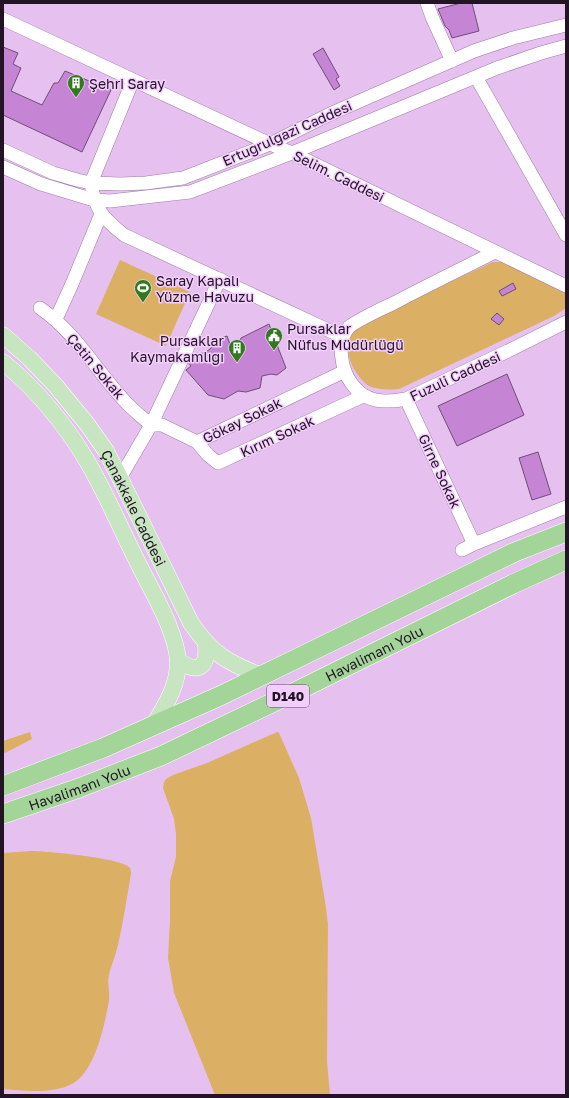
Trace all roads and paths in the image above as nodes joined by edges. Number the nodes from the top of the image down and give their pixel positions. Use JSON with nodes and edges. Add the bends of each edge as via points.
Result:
{"nodes":[{"id":1,"x":427,"y":3,"type":"edge"},
{"id":2,"x":3,"y":19,"type":"edge"},
{"id":3,"x":566,"y":25,"type":"edge"},
{"id":4,"x":566,"y":46,"type":"edge"},
{"id":5,"x":452,"y":61,"type":"junction"},
{"id":6,"x":476,"y":77,"type":"junction"},
{"id":7,"x":133,"y":80,"type":"junction"},
{"id":8,"x":270,"y":144,"type":"junction"},
{"id":9,"x":3,"y":150,"type":"edge"},
{"id":10,"x":292,"y":153,"type":"junction"},
{"id":11,"x":3,"y":167,"type":"edge"},
{"id":12,"x":92,"y":191,"type":"junction"},
{"id":13,"x":101,"y":214,"type":"junction"},
{"id":14,"x":566,"y":235,"type":"edge"},
{"id":15,"x":495,"y":252,"type":"junction"},
{"id":16,"x":220,"y":279,"type":"junction"},
{"id":17,"x":566,"y":286,"type":"edge"},
{"id":18,"x":40,"y":308,"type":"dead end"},
{"id":19,"x":56,"y":319,"type":"junction"},
{"id":20,"x":566,"y":322,"type":"edge"},
{"id":21,"x":3,"y":335,"type":"edge"},
{"id":22,"x":343,"y":337,"type":"junction"},
{"id":23,"x":3,"y":362,"type":"edge"},
{"id":24,"x":345,"y":371,"type":"junction"},
{"id":25,"x":363,"y":396,"type":"junction"},
{"id":26,"x":406,"y":399,"type":"junction"},
{"id":27,"x":151,"y":425,"type":"junction"},
{"id":28,"x":197,"y":442,"type":"junction"},
{"id":29,"x":120,"y":478,"type":"junction"},
{"id":30,"x":566,"y":507,"type":"edge"},
{"id":31,"x":566,"y":532,"type":"edge"},
{"id":32,"x":474,"y":544,"type":"junction"},
{"id":33,"x":462,"y":550,"type":"dead end"},
{"id":34,"x":566,"y":560,"type":"edge"},
{"id":35,"x":206,"y":643,"type":"junction"},
{"id":36,"x":178,"y":660,"type":"junction"},
{"id":37,"x":262,"y":676,"type":"junction"},
{"id":38,"x":153,"y":726,"type":"junction"},
{"id":39,"x":3,"y":786,"type":"edge"},
{"id":40,"x":3,"y":814,"type":"edge"}],
"edges":[{"from":1,"to":5,"type":"street"},
{"from":2,"to":7,"type":"street","name":"Selim. Caddesi"},
{"from":3,"to":5,"type":"street","name":"Ertuğrulgazi Caddesi","via":[[513,38]]},
{"from":4,"to":6,"type":"street","name":"Ertuğrulgazi Caddesi","via":[[541,52]]},
{"from":5,"to":8,"type":"street","name":"Ertuğrulgazi Caddesi","via":[[330,114]]},
{"from":6,"to":10,"type":"street","name":"Ertuğrulgazi Caddesi"},
{"from":6,"to":14,"type":"street"},
{"from":7,"to":8,"type":"street","name":"Selim. Caddesi"},
{"from":7,"to":12,"type":"street"},
{"from":8,"to":10,"type":"street","name":"Selim. Caddesi"},
{"from":8,"to":12,"type":"street","name":"Ertuğrulgazi Caddesi","via":[[183,178]]},
{"from":9,"to":12,"type":"street","name":"Ertuğrulgazi Caddesi","via":[[53,173],[77,180]]},
{"from":10,"to":12,"type":"street","name":"Ertuğrulgazi Caddesi","via":[[190,192],[110,201]]},
{"from":10,"to":15,"type":"street","name":"Selim. Caddesi"},
{"from":11,"to":12,"type":"street","name":"Ertuğrulgazi Caddesi","via":[[41,184]]},
{"from":12,"to":13,"type":"street"},
{"from":13,"to":16,"type":"street","via":[[124,235]]},
{"from":13,"to":19,"type":"street"},
{"from":15,"to":17,"type":"street","name":"Selim. Caddesi"},
{"from":15,"to":22,"type":"street","via":[[381,309],[350,327]]},
{"from":16,"to":22,"type":"street"},
{"from":16,"to":27,"type":"street"},
{"from":18,"to":19,"type":"street","name":"Çetin Sokak"},
{"from":19,"to":27,"type":"street","name":"Çetin Sokak","via":[[122,398]]},
{"from":20,"to":26,"type":"street","name":"Fuzuli Caddesi"},
{"from":21,"to":29,"type":"main road","name":"Çanakkale Caddesi","via":[[37,366],[68,400],[95,436]]},
{"from":22,"to":24,"type":"street","via":[[341,350]]},
{"from":23,"to":36,"type":"main road","name":"Çanakkale Caddesi","via":[[61,423],[87,460],[164,616]]},
{"from":24,"to":25,"type":"street","via":[[346,377]]},
{"from":24,"to":28,"type":"street","name":"Gökay Sokak"},
{"from":25,"to":26,"type":"street","name":"Fuzuli Caddesi","via":[[392,401]]},
{"from":25,"to":28,"type":"street","name":"Kırım Sokak","via":[[218,463],[213,461]]},
{"from":26,"to":32,"type":"street","name":"Girne Sokak"},
{"from":27,"to":28,"type":"street","name":"Gökay Sokak","via":[[162,425]]},
{"from":27,"to":29,"type":"street"},
{"from":29,"to":35,"type":"main road","name":"Çanakkale Caddesi","via":[[191,623]]},
{"from":30,"to":32,"type":"street"},
{"from":31,"to":37,"type":"highway","name":"Havalimanı Yolu","number":"D140","via":[[514,552]]},
{"from":32,"to":33,"type":"street"},
{"from":34,"to":40,"type":"highway","name":"Havalimanı Yolu","number":"D140","via":[[161,756]]},
{"from":35,"to":36,"type":"main road","via":[[206,659],[198,668],[184,665]]},
{"from":35,"to":37,"type":"main road","name":"Çanakkale Caddesi","via":[[231,663]]},
{"from":36,"to":38,"type":"main road","name":"Çanakkale Caddesi","via":[[173,689]]},
{"from":37,"to":38,"type":"highway","name":"Havalimanı Yolu","number":"D140"},
{"from":38,"to":39,"type":"highway","name":"Havalimanı Yolu","number":"D140"}]}
